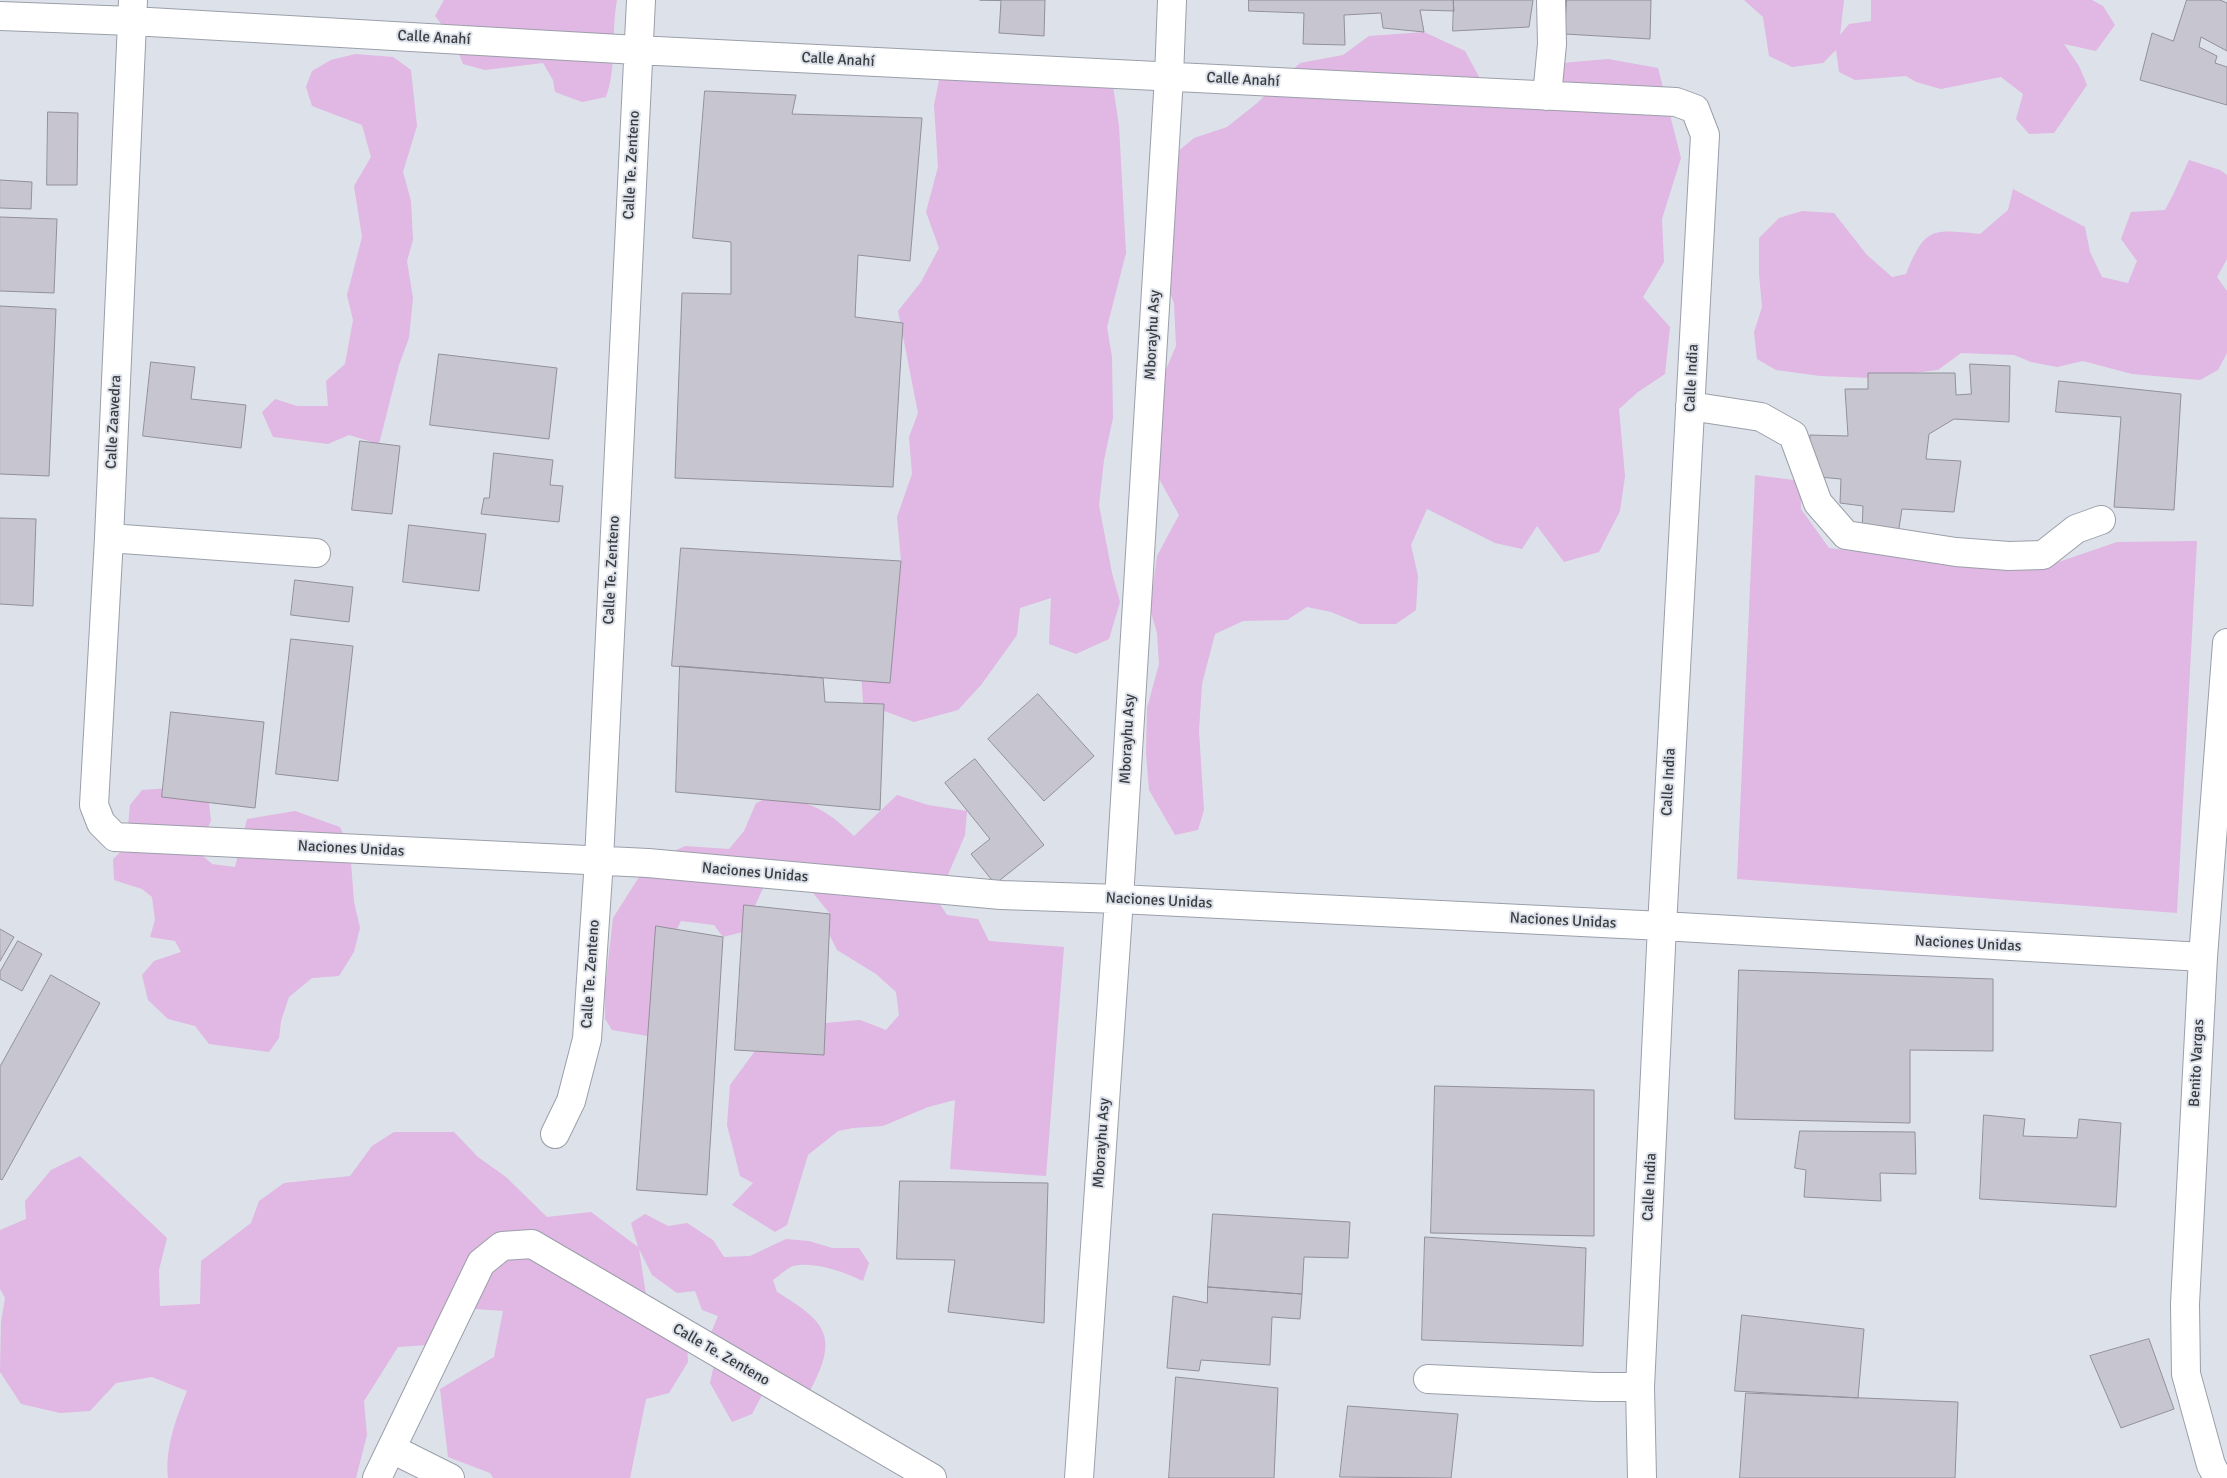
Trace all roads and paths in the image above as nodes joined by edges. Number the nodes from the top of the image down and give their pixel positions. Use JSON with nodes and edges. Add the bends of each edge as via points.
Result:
{"nodes":[{"id":1,"x":640,"y":0,"type":"edge"},
{"id":2,"x":1172,"y":0,"type":"edge"},
{"id":3,"x":1550,"y":0,"type":"edge"},
{"id":4,"x":133,"y":10,"type":"edge"},
{"id":5,"x":0,"y":16,"type":"edge"},
{"id":6,"x":638,"y":50,"type":"junction"},
{"id":7,"x":1169,"y":77,"type":"junction"},
{"id":8,"x":1547,"y":96,"type":"junction"},
{"id":9,"x":1676,"y":102,"type":"joint"},
{"id":10,"x":1690,"y":406,"type":"junction"},
{"id":11,"x":2101,"y":520,"type":"dead end"},
{"id":12,"x":109,"y":538,"type":"junction"},
{"id":13,"x":316,"y":553,"type":"dead end"},
{"id":14,"x":2227,"y":644,"type":"edge"},
{"id":15,"x":116,"y":837,"type":"joint"},
{"id":16,"x":598,"y":860,"type":"junction"},
{"id":17,"x":1119,"y":899,"type":"junction"},
{"id":18,"x":1662,"y":926,"type":"junction"},
{"id":19,"x":2203,"y":957,"type":"junction"},
{"id":20,"x":556,"y":1134,"type":"dead end"},
{"id":21,"x":1428,"y":1378,"type":"dead end"},
{"id":22,"x":1640,"y":1387,"type":"junction"},
{"id":23,"x":392,"y":1449,"type":"junction"},
{"id":24,"x":377,"y":1478,"type":"edge"},
{"id":25,"x":450,"y":1478,"type":"edge"},
{"id":26,"x":932,"y":1478,"type":"edge"},
{"id":27,"x":1079,"y":1478,"type":"edge"},
{"id":28,"x":1642,"y":1478,"type":"edge"},
{"id":29,"x":2218,"y":1478,"type":"edge"}],
"edges":[{"from":1,"to":6,"type":"street","name":"Calle Te. Zenteno"},
{"from":2,"to":7,"type":"street","name":"Mborayhu Asy"},
{"from":3,"to":8,"type":"street","via":[[1552,44]]},
{"from":4,"to":5,"type":"street","name":"Calle Anahí"},
{"from":4,"to":6,"type":"street","name":"Calle Anahí"},
{"from":4,"to":12,"type":"street","name":"Calle Zaavedra"},
{"from":6,"to":7,"type":"street","name":"Calle Anahí"},
{"from":6,"to":16,"type":"street","name":"Calle Te. Zenteno"},
{"from":7,"to":8,"type":"street","name":"Calle Anahí"},
{"from":7,"to":17,"type":"street","name":"Mborayhu Asy"},
{"from":8,"to":9,"type":"street","name":"Calle Anahí"},
{"from":9,"to":10,"type":"street","name":"Calle India","via":[[1695,109],[1705,135]]},
{"from":10,"to":11,"type":"street","via":[[1761,417],[1793,435],[1818,503],[1846,535],[1956,552],[2044,555],[2076,529]]},
{"from":10,"to":18,"type":"street","name":"Calle India"},
{"from":12,"to":13,"type":"street"},
{"from":12,"to":15,"type":"street","name":"Calle Zaavedra","via":[[94,805],[101,823]]},
{"from":14,"to":19,"type":"street","name":"Benito Vargas"},
{"from":15,"to":16,"type":"street","name":"Naciones Unidas"},
{"from":16,"to":17,"type":"street","name":"Naciones Unidas","via":[[1002,896]]},
{"from":16,"to":20,"type":"street","name":"Calle Te. Zenteno","via":[[587,1039],[571,1101]]},
{"from":17,"to":18,"type":"street","name":"Naciones Unidas"},
{"from":17,"to":27,"type":"street","name":"Mborayhu Asy"},
{"from":18,"to":19,"type":"street","name":"Naciones Unidas"},
{"from":18,"to":22,"type":"street","name":"Calle India"},
{"from":19,"to":29,"type":"street","name":"Benito Vargas","via":[[2185,1304],[2186,1374],[2211,1465]]},
{"from":21,"to":22,"type":"street","via":[[1596,1388]]},
{"from":22,"to":28,"type":"street","name":"Calle India"},
{"from":23,"to":24,"type":"street","name":"Calle Te. Zenteno"},
{"from":23,"to":25,"type":"street"},
{"from":23,"to":26,"type":"street","name":"Calle Te. Zenteno","via":[[481,1263],[502,1246],[532,1244]]}]}
